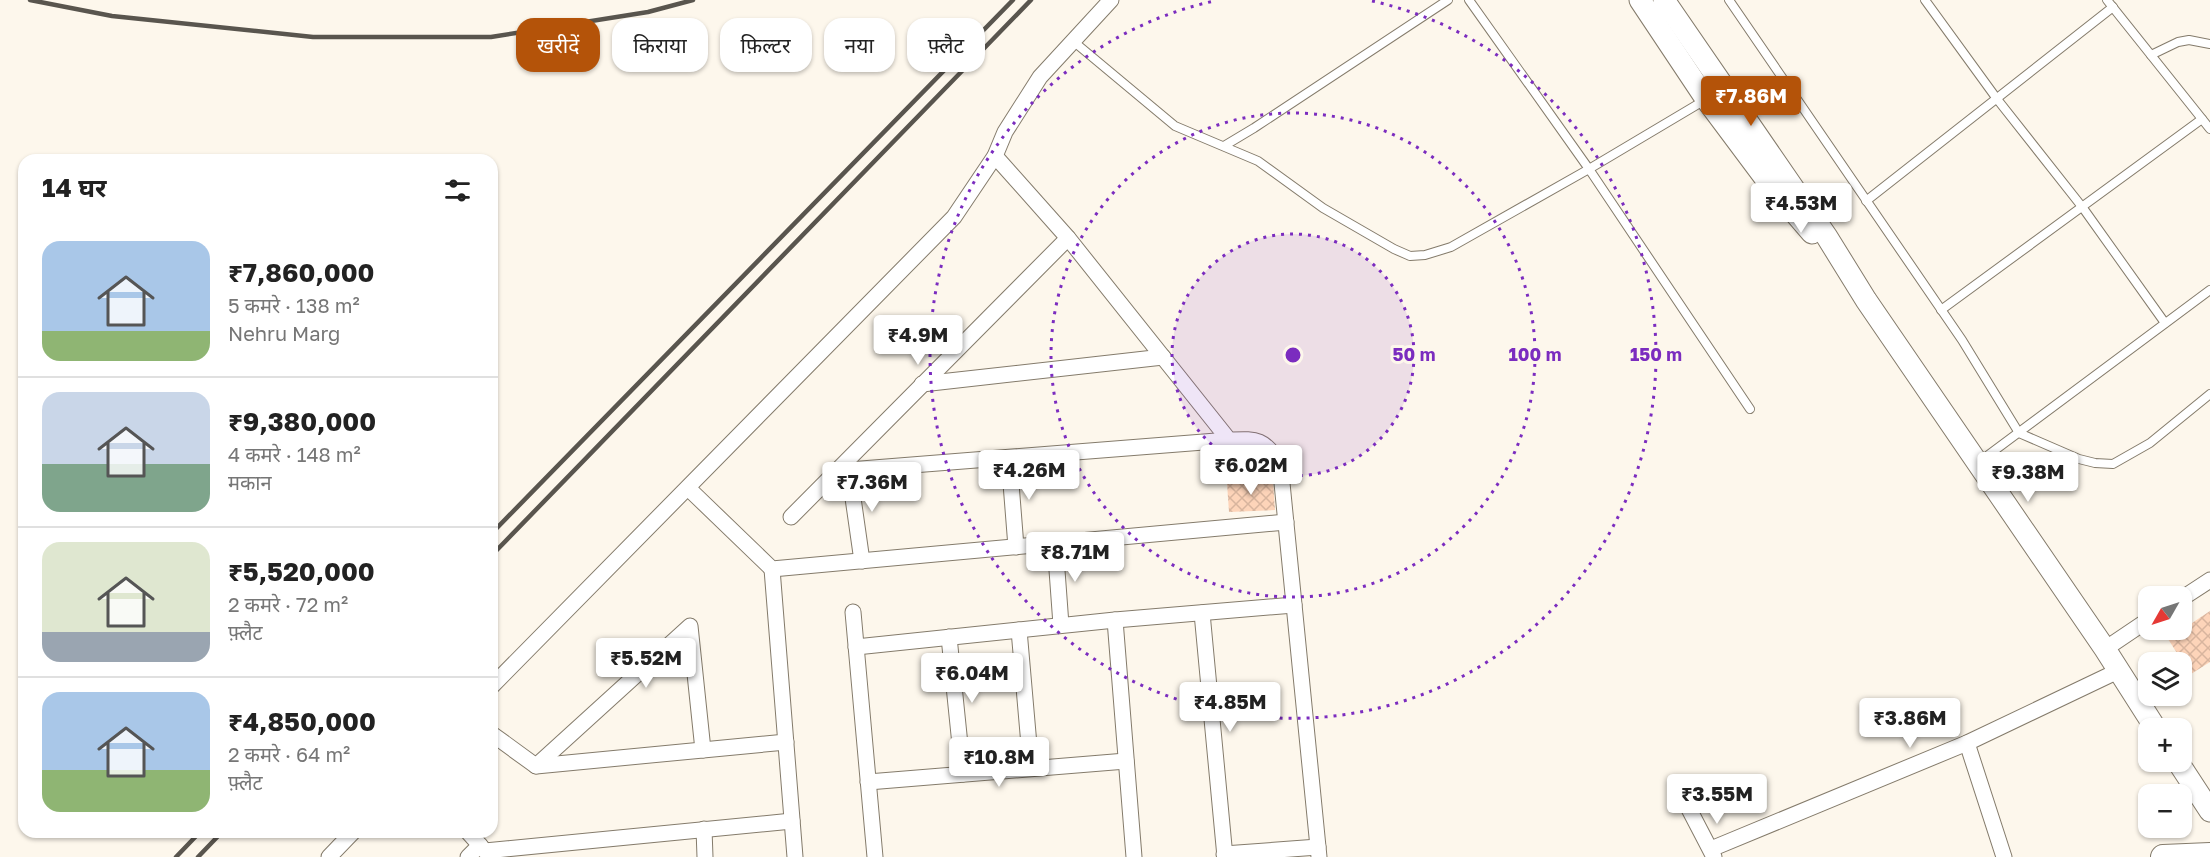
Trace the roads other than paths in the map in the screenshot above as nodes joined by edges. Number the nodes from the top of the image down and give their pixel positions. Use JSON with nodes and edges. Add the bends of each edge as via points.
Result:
{"nodes":[{"id":1,"x":1111,"y":0,"type":"edge"},
{"id":2,"x":1448,"y":0,"type":"edge"},
{"id":3,"x":1469,"y":0,"type":"edge"},
{"id":4,"x":1640,"y":0,"type":"edge"},
{"id":5,"x":1664,"y":0,"type":"edge"},
{"id":6,"x":1729,"y":0,"type":"edge"},
{"id":7,"x":1925,"y":0,"type":"edge"},
{"id":8,"x":2110,"y":3,"type":"edge"},
{"id":9,"x":1072,"y":41,"type":"junction"},
{"id":10,"x":2210,"y":44,"type":"edge"},
{"id":11,"x":2151,"y":55,"type":"junction"},
{"id":12,"x":1706,"y":99,"type":"junction"},
{"id":13,"x":1997,"y":99,"type":"junction"},
{"id":14,"x":2202,"y":119,"type":"junction"},
{"id":15,"x":2210,"y":129,"type":"edge"},
{"id":16,"x":1224,"y":146,"type":"junction"},
{"id":17,"x":995,"y":156,"type":"junction"},
{"id":18,"x":1589,"y":169,"type":"junction"},
{"id":19,"x":1866,"y":201,"type":"junction"},
{"id":20,"x":2083,"y":208,"type":"junction"},
{"id":21,"x":1068,"y":238,"type":"junction"},
{"id":22,"x":1846,"y":267,"type":"junction"},
{"id":23,"x":2210,"y":290,"type":"edge"},
{"id":24,"x":1941,"y":310,"type":"junction"},
{"id":25,"x":2165,"y":323,"type":"junction"},
{"id":26,"x":1162,"y":357,"type":"junction"},
{"id":27,"x":922,"y":384,"type":"junction"},
{"id":28,"x":2210,"y":394,"type":"edge"},
{"id":29,"x":1750,"y":409,"type":"dead end"},
{"id":30,"x":2019,"y":433,"type":"junction"},
{"id":31,"x":1229,"y":440,"type":"junction"},
{"id":32,"x":1009,"y":458,"type":"junction"},
{"id":33,"x":1978,"y":463,"type":"junction"},
{"id":34,"x":843,"y":471,"type":"junction"},
{"id":35,"x":688,"y":489,"type":"junction"},
{"id":36,"x":790,"y":517,"type":"dead end"},
{"id":37,"x":1286,"y":522,"type":"junction"},
{"id":38,"x":1055,"y":543,"type":"junction"},
{"id":39,"x":1016,"y":547,"type":"junction"},
{"id":40,"x":862,"y":561,"type":"junction"},
{"id":41,"x":772,"y":569,"type":"junction"},
{"id":42,"x":2210,"y":580,"type":"edge"},
{"id":43,"x":2192,"y":591,"type":"edge"},
{"id":44,"x":1294,"y":605,"type":"junction"},
{"id":45,"x":853,"y":612,"type":"dead end"},
{"id":46,"x":1202,"y":613,"type":"junction"},
{"id":47,"x":1115,"y":620,"type":"junction"},
{"id":48,"x":1062,"y":625,"type":"junction"},
{"id":49,"x":2138,"y":626,"type":"edge"},
{"id":50,"x":1019,"y":630,"type":"junction"},
{"id":51,"x":949,"y":637,"type":"junction"},
{"id":52,"x":856,"y":647,"type":"junction"},
{"id":53,"x":2104,"y":648,"type":"junction"},
{"id":54,"x":2118,"y":671,"type":"junction"},
{"id":55,"x":498,"y":680,"type":"edge"},
{"id":56,"x":2149,"y":718,"type":"edge"},
{"id":57,"x":498,"y":738,"type":"edge"},
{"id":58,"x":786,"y":742,"type":"junction"},
{"id":59,"x":1967,"y":743,"type":"junction"},
{"id":60,"x":703,"y":750,"type":"junction"},
{"id":61,"x":1126,"y":761,"type":"junction"},
{"id":62,"x":536,"y":766,"type":"junction"},
{"id":63,"x":1031,"y":768,"type":"junction"},
{"id":64,"x":2185,"y":772,"type":"edge"},
{"id":65,"x":963,"y":774,"type":"junction"},
{"id":66,"x":868,"y":782,"type":"junction"},
{"id":67,"x":1688,"y":807,"type":"dead end"},
{"id":68,"x":2210,"y":811,"type":"edge"},
{"id":69,"x":792,"y":821,"type":"junction"},
{"id":70,"x":704,"y":830,"type":"junction"},
{"id":71,"x":347,"y":838,"type":"edge"},
{"id":72,"x":474,"y":838,"type":"edge"},
{"id":73,"x":480,"y":845,"type":"junction"},
{"id":74,"x":1318,"y":852,"type":"edge"},
{"id":75,"x":1712,"y":853,"type":"edge"},
{"id":76,"x":2210,"y":855,"type":"edge"},
{"id":77,"x":1224,"y":856,"type":"edge"},
{"id":78,"x":329,"y":857,"type":"edge"},
{"id":79,"x":468,"y":857,"type":"edge"},
{"id":80,"x":705,"y":857,"type":"edge"},
{"id":81,"x":795,"y":857,"type":"edge"},
{"id":82,"x":875,"y":857,"type":"edge"},
{"id":83,"x":1134,"y":857,"type":"edge"},
{"id":84,"x":2004,"y":857,"type":"edge"},
{"id":85,"x":2163,"y":857,"type":"edge"}],
"edges":[{"from":1,"to":9,"type":"street"},
{"from":2,"to":16,"type":"lane"},
{"from":3,"to":18,"type":"lane"},
{"from":4,"to":12,"type":"street"},
{"from":5,"to":22,"type":"street"},
{"from":6,"to":19,"type":"lane"},
{"from":7,"to":13,"type":"lane"},
{"from":8,"to":11,"type":"lane"},
{"from":8,"to":13,"type":"lane"},
{"from":9,"to":16,"type":"lane","via":[[1175,126]]},
{"from":9,"to":17,"type":"street","via":[[1027,96]]},
{"from":10,"to":11,"type":"lane","via":[[2178,42]]},
{"from":11,"to":14,"type":"lane"},
{"from":12,"to":18,"type":"lane"},
{"from":12,"to":22,"type":"street","via":[[1800,222]]},
{"from":13,"to":19,"type":"lane"},
{"from":13,"to":20,"type":"lane"},
{"from":14,"to":15,"type":"lane"},
{"from":14,"to":20,"type":"lane"},
{"from":16,"to":18,"type":"lane","via":[[1258,161],[1338,217],[1410,255],[1451,247]]},
{"from":17,"to":21,"type":"street"},
{"from":17,"to":35,"type":"street","via":[[954,217]]},
{"from":18,"to":29,"type":"lane"},
{"from":19,"to":24,"type":"lane"},
{"from":20,"to":24,"type":"lane"},
{"from":20,"to":25,"type":"lane"},
{"from":21,"to":26,"type":"street"},
{"from":21,"to":27,"type":"street"},
{"from":22,"to":33,"type":"street"},
{"from":23,"to":25,"type":"lane"},
{"from":24,"to":30,"type":"lane"},
{"from":25,"to":30,"type":"lane"},
{"from":26,"to":27,"type":"street"},
{"from":26,"to":31,"type":"street"},
{"from":27,"to":34,"type":"street"},
{"from":28,"to":30,"type":"lane","via":[[2150,443],[2113,464],[2079,459]]},
{"from":30,"to":33,"type":"lane"},
{"from":31,"to":32,"type":"street"},
{"from":31,"to":37,"type":"street","via":[[1254,440],[1268,446],[1280,463]]},
{"from":32,"to":34,"type":"street"},
{"from":32,"to":39,"type":"street"},
{"from":33,"to":53,"type":"street"},
{"from":34,"to":36,"type":"street"},
{"from":34,"to":40,"type":"street"},
{"from":35,"to":41,"type":"street"},
{"from":35,"to":55,"type":"street"},
{"from":37,"to":38,"type":"street"},
{"from":37,"to":44,"type":"street"},
{"from":38,"to":39,"type":"street"},
{"from":38,"to":48,"type":"street"},
{"from":39,"to":40,"type":"street"},
{"from":40,"to":41,"type":"street"},
{"from":41,"to":58,"type":"street"},
{"from":42,"to":43,"type":"street"},
{"from":44,"to":46,"type":"street"},
{"from":44,"to":74,"type":"street"},
{"from":45,"to":52,"type":"street"},
{"from":46,"to":47,"type":"street"},
{"from":46,"to":77,"type":"street"},
{"from":47,"to":48,"type":"street"},
{"from":47,"to":61,"type":"street"},
{"from":48,"to":50,"type":"street"},
{"from":49,"to":53,"type":"street"},
{"from":50,"to":51,"type":"street"},
{"from":50,"to":63,"type":"street"},
{"from":51,"to":52,"type":"street"},
{"from":51,"to":65,"type":"street"},
{"from":52,"to":66,"type":"street"},
{"from":53,"to":54,"type":"street"},
{"from":54,"to":56,"type":"street"},
{"from":54,"to":59,"type":"street"},
{"from":57,"to":62,"type":"street"},
{"from":58,"to":60,"type":"street"},
{"from":58,"to":69,"type":"street"},
{"from":59,"to":75,"type":"street"},
{"from":59,"to":84,"type":"street"},
{"from":60,"to":62,"type":"street"},
{"from":60,"to":62,"type":"street","via":[[690,626]]},
{"from":61,"to":63,"type":"street"},
{"from":61,"to":83,"type":"street"},
{"from":63,"to":65,"type":"street"},
{"from":64,"to":68,"type":"street"},
{"from":65,"to":66,"type":"street"},
{"from":66,"to":82,"type":"street"},
{"from":67,"to":75,"type":"street"},
{"from":69,"to":70,"type":"street"},
{"from":69,"to":81,"type":"street"},
{"from":70,"to":73,"type":"street","via":[[485,851]]},
{"from":70,"to":80,"type":"street"},
{"from":71,"to":78,"type":"street"},
{"from":72,"to":73,"type":"street"},
{"from":73,"to":79,"type":"street"},
{"from":74,"to":77,"type":"street"},
{"from":76,"to":85,"type":"main road"}]}
